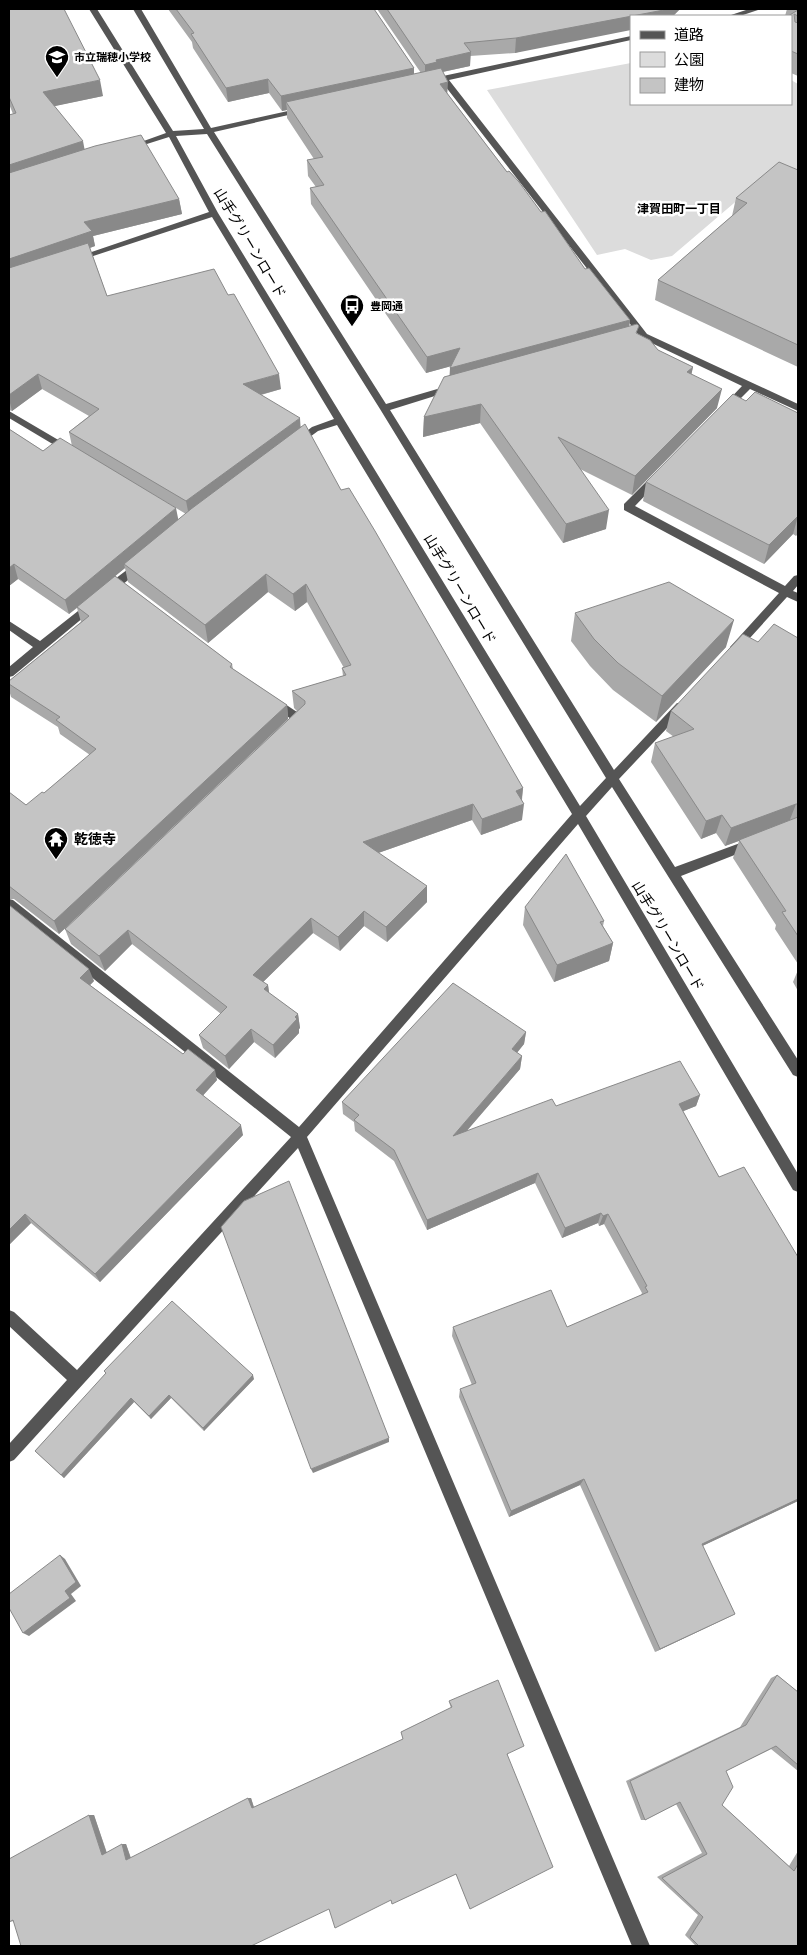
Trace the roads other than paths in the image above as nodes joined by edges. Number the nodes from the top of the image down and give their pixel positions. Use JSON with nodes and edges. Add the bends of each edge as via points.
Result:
{"nodes":[{"id":1,"x":93,"y":9,"type":"edge"},
{"id":2,"x":137,"y":9,"type":"edge"},
{"id":3,"x":730,"y":9,"type":"edge"},
{"id":4,"x":757,"y":9,"type":"edge"},
{"id":5,"x":749,"y":15,"type":"edge"},
{"id":6,"x":630,"y":38,"type":"edge"},
{"id":7,"x":443,"y":78,"type":"junction"},
{"id":8,"x":422,"y":84,"type":"edge"},
{"id":9,"x":312,"y":107,"type":"edge"},
{"id":10,"x":210,"y":131,"type":"junction"},
{"id":11,"x":171,"y":134,"type":"junction"},
{"id":12,"x":126,"y":149,"type":"edge"},
{"id":13,"x":214,"y":213,"type":"junction"},
{"id":14,"x":65,"y":262,"type":"edge"},
{"id":15,"x":748,"y":385,"type":"junction"},
{"id":16,"x":459,"y":386,"type":"edge"},
{"id":17,"x":384,"y":408,"type":"junction"},
{"id":18,"x":798,"y":408,"type":"edge"},
{"id":19,"x":9,"y":414,"type":"edge"},
{"id":20,"x":715,"y":419,"type":"edge"},
{"id":21,"x":340,"y":420,"type":"junction"},
{"id":22,"x":283,"y":452,"type":"edge"},
{"id":23,"x":74,"y":454,"type":"edge"},
{"id":24,"x":661,"y":473,"type":"edge"},
{"id":25,"x":147,"y":558,"type":"edge"},
{"id":26,"x":798,"y":579,"type":"edge"},
{"id":27,"x":792,"y":595,"type":"edge"},
{"id":28,"x":9,"y":625,"type":"edge"},
{"id":29,"x":41,"y":647,"type":"junction"},
{"id":30,"x":726,"y":657,"type":"edge"},
{"id":31,"x":9,"y":673,"type":"edge"},
{"id":32,"x":260,"y":690,"type":"edge"},
{"id":33,"x":693,"y":693,"type":"edge"},
{"id":34,"x":284,"y":733,"type":"edge"},
{"id":35,"x":613,"y":779,"type":"junction"},
{"id":36,"x":579,"y":815,"type":"junction"},
{"id":37,"x":766,"y":838,"type":"edge"},
{"id":38,"x":674,"y":873,"type":"junction"},
{"id":39,"x":9,"y":904,"type":"edge"},
{"id":40,"x":798,"y":1071,"type":"edge"},
{"id":41,"x":300,"y":1136,"type":"junction"},
{"id":42,"x":798,"y":1186,"type":"edge"},
{"id":43,"x":9,"y":1317,"type":"edge"},
{"id":44,"x":78,"y":1380,"type":"junction"},
{"id":45,"x":9,"y":1455,"type":"edge"},
{"id":46,"x":641,"y":1946,"type":"edge"}],
"edges":[{"from":1,"to":11,"type":"street","name":"山手グリーンロード"},
{"from":2,"to":10,"type":"street","name":"山手グリーンロード"},
{"from":3,"to":5,"type":"street"},
{"from":4,"to":5,"type":"street"},
{"from":6,"to":7,"type":"street"},
{"from":7,"to":8,"type":"street"},
{"from":7,"to":15,"type":"street","via":[[639,337]]},
{"from":9,"to":10,"type":"street"},
{"from":10,"to":11,"type":"street"},
{"from":10,"to":17,"type":"street","name":"山手グリーンロード"},
{"from":11,"to":12,"type":"street"},
{"from":11,"to":13,"type":"street","name":"山手グリーンロード"},
{"from":13,"to":14,"type":"street"},
{"from":13,"to":21,"type":"street","name":"山手グリーンロード"},
{"from":15,"to":18,"type":"street"},
{"from":15,"to":20,"type":"street"},
{"from":16,"to":17,"type":"street"},
{"from":17,"to":35,"type":"street","name":"山手グリーンロード"},
{"from":19,"to":23,"type":"street"},
{"from":21,"to":22,"type":"street","via":[[315,429]]},
{"from":21,"to":36,"type":"street","name":"山手グリーンロード"},
{"from":24,"to":27,"type":"street","via":[[628,507]]},
{"from":25,"to":29,"type":"street","via":[[122,585]]},
{"from":26,"to":27,"type":"street"},
{"from":27,"to":30,"type":"street"},
{"from":28,"to":29,"type":"street"},
{"from":29,"to":31,"type":"street"},
{"from":32,"to":34,"type":"street","via":[[299,719]]},
{"from":33,"to":35,"type":"street"},
{"from":35,"to":36,"type":"street"},
{"from":35,"to":38,"type":"street","name":"山手グリーンロード"},
{"from":36,"to":41,"type":"street"},
{"from":36,"to":42,"type":"street","name":"山手グリーンロード"},
{"from":37,"to":38,"type":"street"},
{"from":38,"to":40,"type":"street","name":"山手グリーンロード"},
{"from":39,"to":41,"type":"street","via":[[63,941]]},
{"from":41,"to":44,"type":"street"},
{"from":41,"to":46,"type":"street"},
{"from":43,"to":44,"type":"street"},
{"from":44,"to":45,"type":"street"}]}
